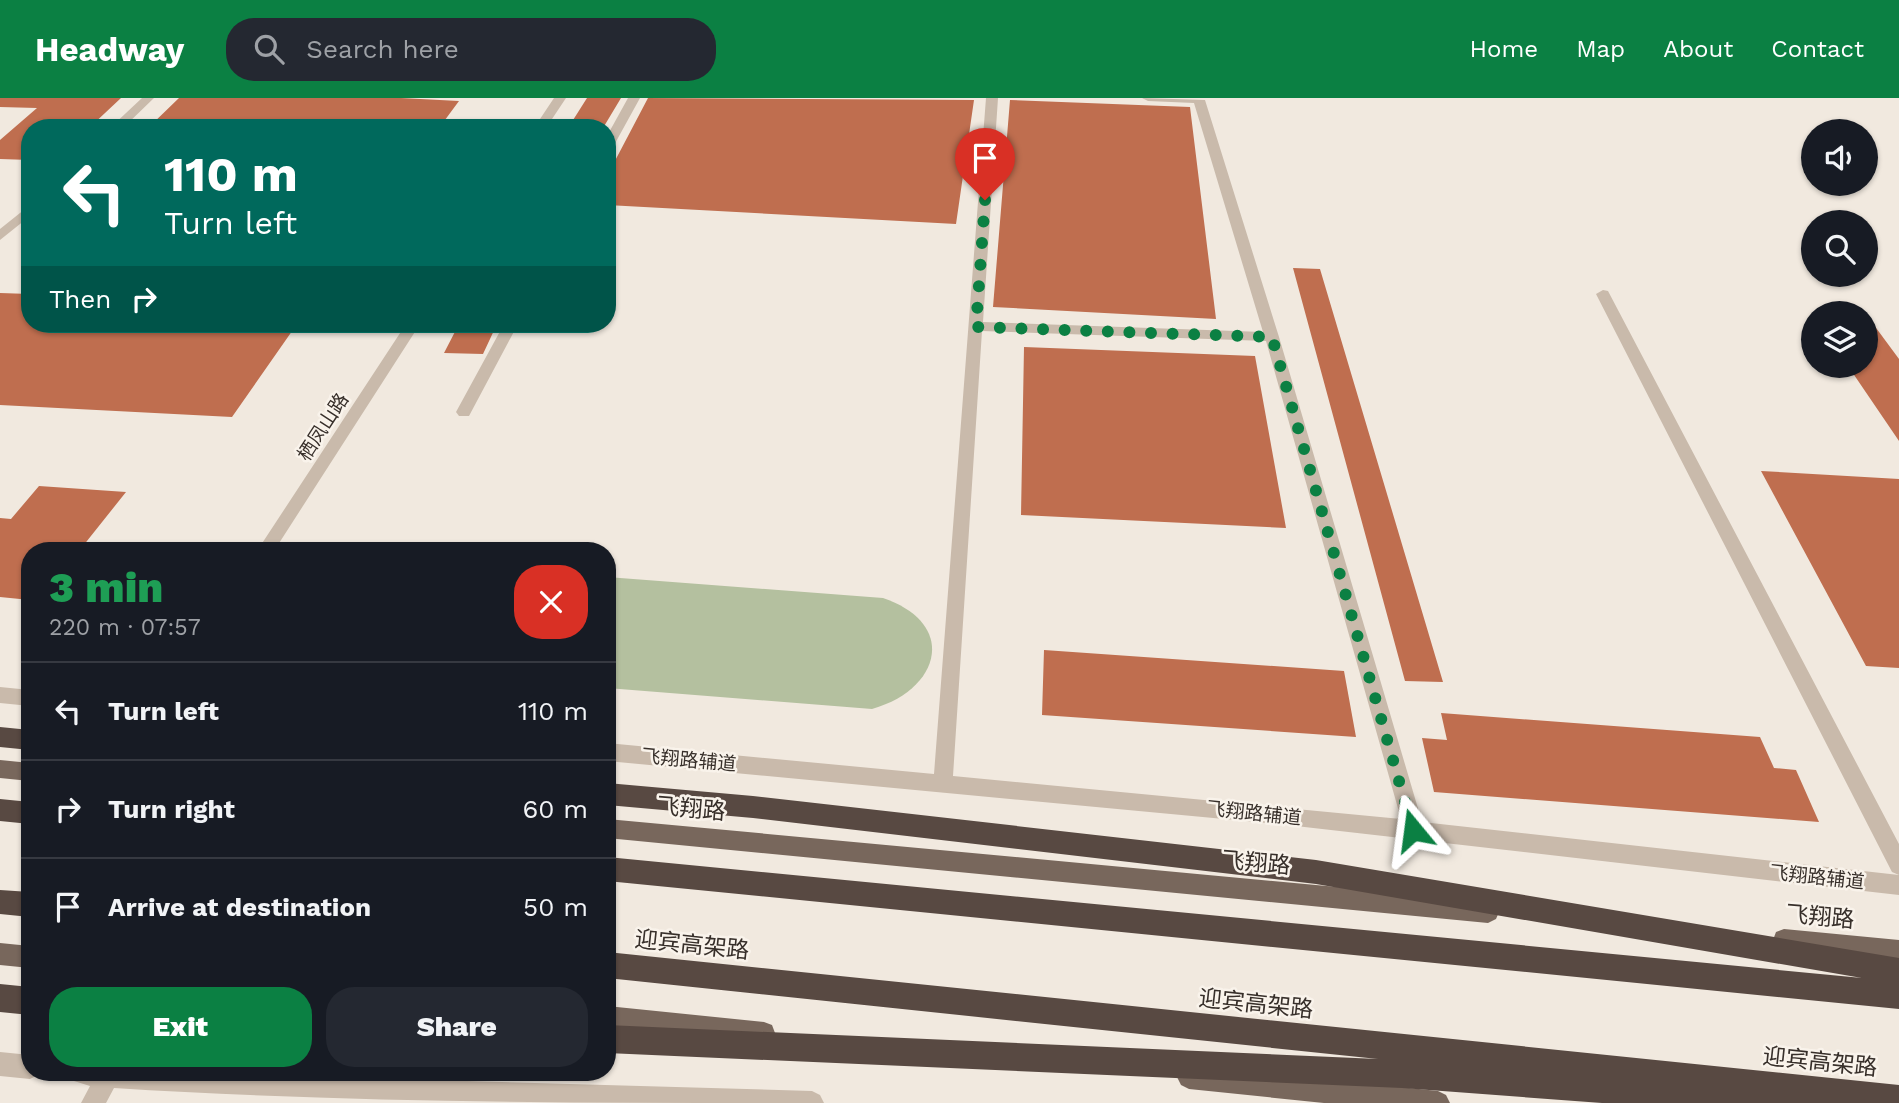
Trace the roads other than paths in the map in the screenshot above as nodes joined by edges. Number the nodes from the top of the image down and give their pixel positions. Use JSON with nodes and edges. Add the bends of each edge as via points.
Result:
{"nodes":[{"id":1,"x":148,"y":98,"type":"edge"},
{"id":2,"x":560,"y":98,"type":"edge"},
{"id":3,"x":634,"y":98,"type":"edge"},
{"id":4,"x":992,"y":98,"type":"edge"},
{"id":5,"x":1148,"y":98,"type":"edge"},
{"id":6,"x":126,"y":119,"type":"edge"},
{"id":7,"x":546,"y":119,"type":"edge"},
{"id":8,"x":616,"y":131,"type":"edge"},
{"id":9,"x":21,"y":217,"type":"edge"},
{"id":10,"x":0,"y":236,"type":"edge"},
{"id":11,"x":1604,"y":294,"type":"dead end"},
{"id":12,"x":976,"y":327,"type":"junction"},
{"id":13,"x":407,"y":333,"type":"edge"},
{"id":14,"x":506,"y":333,"type":"edge"},
{"id":15,"x":1272,"y":337,"type":"junction"},
{"id":16,"x":464,"y":412,"type":"dead end"},
{"id":17,"x":271,"y":542,"type":"edge"},
{"id":18,"x":0,"y":695,"type":"edge"},
{"id":19,"x":21,"y":697,"type":"edge"},
{"id":20,"x":0,"y":737,"type":"edge"},
{"id":21,"x":21,"y":739,"type":"edge"},
{"id":22,"x":616,"y":753,"type":"edge"},
{"id":23,"x":0,"y":769,"type":"edge"},
{"id":24,"x":21,"y":771,"type":"edge"},
{"id":25,"x":943,"y":784,"type":"junction"},
{"id":26,"x":616,"y":795,"type":"edge"},
{"id":27,"x":0,"y":810,"type":"edge"},
{"id":28,"x":21,"y":812,"type":"edge"},
{"id":29,"x":616,"y":829,"type":"edge"},
{"id":30,"x":1413,"y":830,"type":"junction"},
{"id":31,"x":1899,"y":865,"type":"edge"},
{"id":32,"x":616,"y":870,"type":"edge"},
{"id":33,"x":1899,"y":886,"type":"edge"},
{"id":34,"x":0,"y":902,"type":"edge"},
{"id":35,"x":21,"y":904,"type":"edge"},
{"id":36,"x":1899,"y":951,"type":"edge"},
{"id":37,"x":0,"y":954,"type":"edge"},
{"id":38,"x":21,"y":956,"type":"edge"},
{"id":39,"x":616,"y":966,"type":"edge"},
{"id":40,"x":1899,"y":971,"type":"edge"},
{"id":41,"x":1899,"y":995,"type":"edge"},
{"id":42,"x":0,"y":998,"type":"edge"},
{"id":43,"x":21,"y":1000,"type":"edge"},
{"id":44,"x":616,"y":1018,"type":"edge"},
{"id":45,"x":616,"y":1040,"type":"edge"},
{"id":46,"x":0,"y":1064,"type":"edge"},
{"id":47,"x":21,"y":1066,"type":"edge"},
{"id":48,"x":105,"y":1081,"type":"edge"},
{"id":49,"x":156,"y":1081,"type":"edge"},
{"id":50,"x":1899,"y":1099,"type":"edge"},
{"id":51,"x":93,"y":1103,"type":"edge"},
{"id":52,"x":812,"y":1103,"type":"edge"},
{"id":53,"x":1438,"y":1103,"type":"edge"},
{"id":54,"x":1795,"y":1103,"type":"edge"}],
"edges":[{"from":1,"to":6,"type":"street"},
{"from":2,"to":7,"type":"street"},
{"from":3,"to":8,"type":"street"},
{"from":4,"to":12,"type":"street"},
{"from":5,"to":15,"type":"street","via":[[1199,100]]},
{"from":9,"to":10,"type":"street"},
{"from":11,"to":31,"type":"street"},
{"from":12,"to":15,"type":"street"},
{"from":12,"to":25,"type":"street"},
{"from":13,"to":17,"type":"street","name":"栖凤山路"},
{"from":14,"to":16,"type":"street"},
{"from":15,"to":30,"type":"street"},
{"from":18,"to":19,"type":"street"},
{"from":20,"to":21,"type":"highway"},
{"from":22,"to":25,"type":"street","name":"飞翔路辅道"},
{"from":23,"to":24,"type":"main road"},
{"from":25,"to":30,"type":"street","name":"飞翔路辅道"},
{"from":26,"to":40,"type":"highway","via":[[1316,872]]},
{"from":27,"to":28,"type":"highway"},
{"from":29,"to":36,"type":"main road","name":"飞翔路"},
{"from":30,"to":33,"type":"street","name":"飞翔路辅道"},
{"from":32,"to":41,"type":"highway"},
{"from":34,"to":35,"type":"highway"},
{"from":37,"to":38,"type":"main road"},
{"from":39,"to":50,"type":"highway","name":"迎宾高架路"},
{"from":42,"to":43,"type":"highway"},
{"from":44,"to":53,"type":"main road"},
{"from":45,"to":54,"type":"highway","via":[[1402,1074]]},
{"from":46,"to":47,"type":"street"},
{"from":48,"to":51,"type":"street"},
{"from":49,"to":52,"type":"street"}]}
